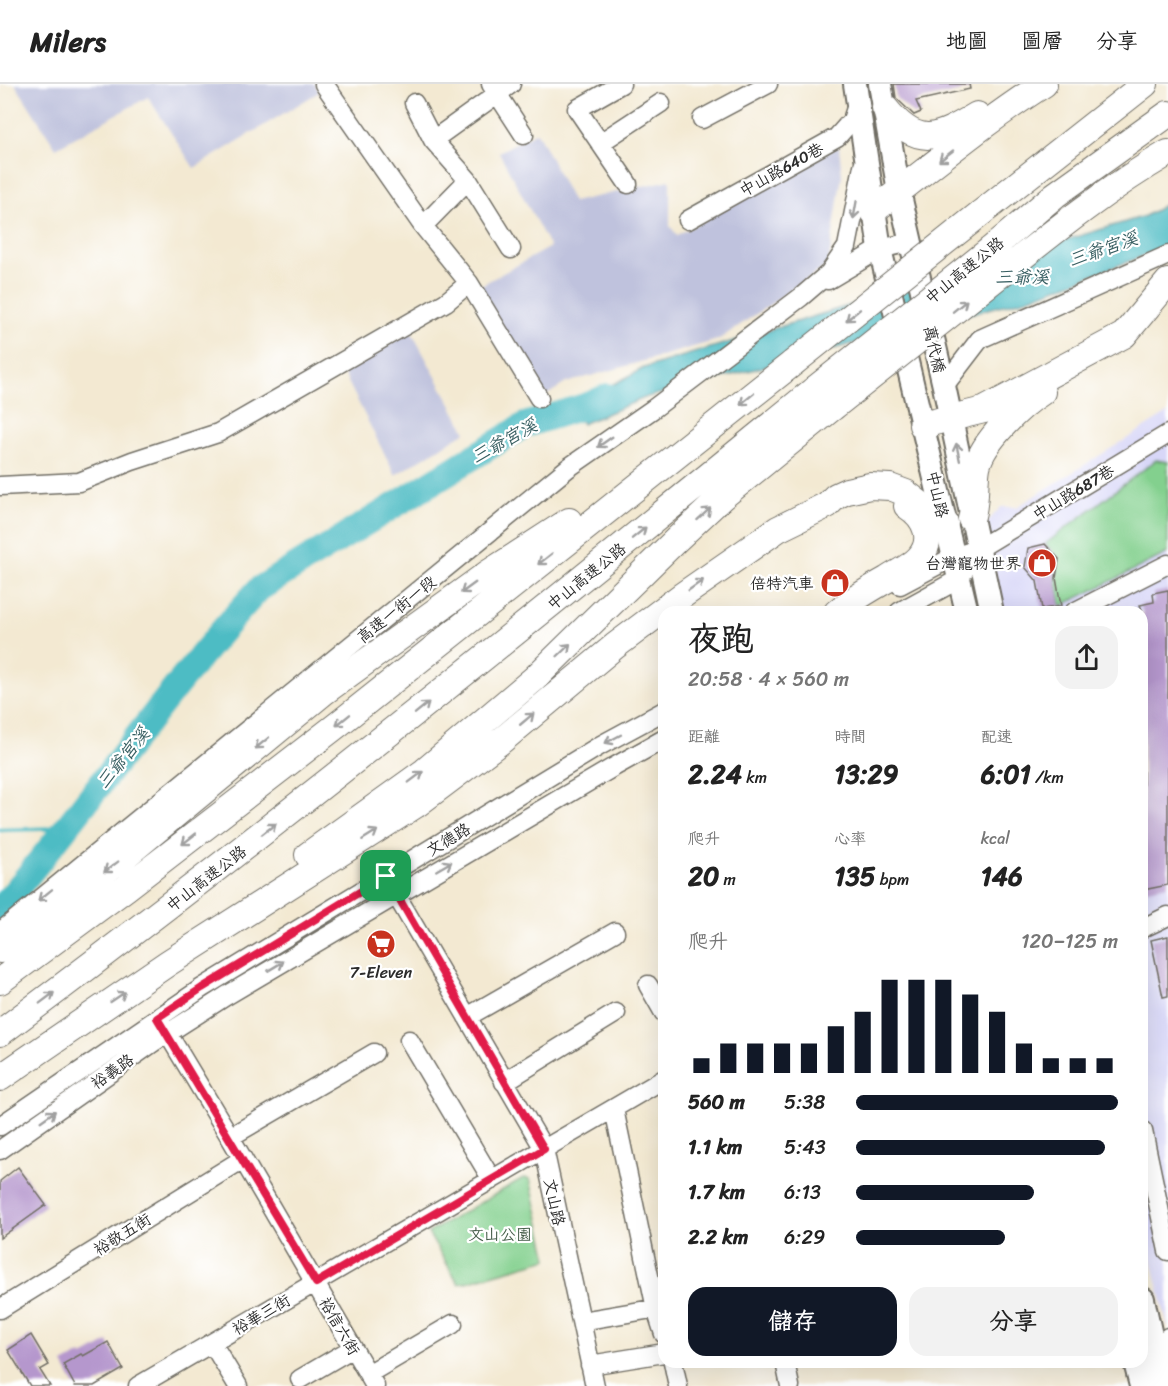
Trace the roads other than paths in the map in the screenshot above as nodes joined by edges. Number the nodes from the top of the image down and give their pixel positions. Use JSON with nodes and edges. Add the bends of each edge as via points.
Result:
{"nodes":[{"id":1,"x":324,"y":84,"type":"edge"},
{"id":2,"x":621,"y":84,"type":"edge"},
{"id":3,"x":768,"y":84,"type":"edge"},
{"id":4,"x":1044,"y":84,"type":"edge"},
{"id":5,"x":1145,"y":84,"type":"edge"},
{"id":6,"x":499,"y":87,"type":"edge"},
{"id":7,"x":857,"y":93,"type":"edge"},
{"id":8,"x":883,"y":96,"type":"edge"},
{"id":9,"x":414,"y":103,"type":"dead end"},
{"id":10,"x":661,"y":103,"type":"dead end"},
{"id":11,"x":1009,"y":106,"type":"junction"},
{"id":12,"x":1168,"y":114,"type":"edge"},
{"id":13,"x":702,"y":119,"type":"dead end"},
{"id":14,"x":524,"y":135,"type":"dead end"},
{"id":15,"x":433,"y":140,"type":"junction"},
{"id":16,"x":600,"y":143,"type":"junction"},
{"id":17,"x":864,"y":153,"type":"junction"},
{"id":18,"x":1168,"y":153,"type":"edge"},
{"id":19,"x":468,"y":180,"type":"junction"},
{"id":20,"x":628,"y":183,"type":"dead end"},
{"id":21,"x":899,"y":191,"type":"junction"},
{"id":22,"x":873,"y":211,"type":"junction"},
{"id":23,"x":688,"y":220,"type":"dead end"},
{"id":24,"x":423,"y":226,"type":"junction"},
{"id":25,"x":912,"y":248,"type":"junction"},
{"id":26,"x":511,"y":249,"type":"dead end"},
{"id":27,"x":880,"y":249,"type":"junction"},
{"id":28,"x":1168,"y":255,"type":"edge"},
{"id":29,"x":1168,"y":282,"type":"edge"},
{"id":30,"x":470,"y":283,"type":"junction"},
{"id":31,"x":801,"y":297,"type":"junction"},
{"id":32,"x":1124,"y":335,"type":"junction"},
{"id":33,"x":911,"y":376,"type":"joint"},
{"id":34,"x":944,"y":386,"type":"junction"},
{"id":35,"x":539,"y":398,"type":"dead end"},
{"id":36,"x":951,"y":418,"type":"junction"},
{"id":37,"x":922,"y":425,"type":"junction"},
{"id":38,"x":710,"y":429,"type":"junction"},
{"id":39,"x":1168,"y":434,"type":"edge"},
{"id":40,"x":0,"y":486,"type":"edge"},
{"id":41,"x":827,"y":505,"type":"junction"},
{"id":42,"x":971,"y":519,"type":"junction"},
{"id":43,"x":945,"y":523,"type":"junction"},
{"id":44,"x":978,"y":549,"type":"junction"},
{"id":45,"x":953,"y":556,"type":"junction"},
{"id":46,"x":1168,"y":564,"type":"edge"},
{"id":47,"x":959,"y":579,"type":"junction"},
{"id":48,"x":668,"y":606,"type":"edge"},
{"id":49,"x":844,"y":606,"type":"edge"},
{"id":50,"x":859,"y":606,"type":"edge"},
{"id":51,"x":910,"y":606,"type":"edge"},
{"id":52,"x":966,"y":606,"type":"edge"},
{"id":53,"x":991,"y":606,"type":"edge"},
{"id":54,"x":1086,"y":606,"type":"edge"},
{"id":55,"x":658,"y":614,"type":"edge"},
{"id":56,"x":658,"y":714,"type":"edge"},
{"id":57,"x":658,"y":742,"type":"edge"},
{"id":58,"x":386,"y":876,"type":"junction"},
{"id":59,"x":396,"y":894,"type":"junction"},
{"id":60,"x":1168,"y":916,"type":"edge"},
{"id":61,"x":1148,"y":926,"type":"edge"},
{"id":62,"x":0,"y":932,"type":"edge"},
{"id":63,"x":615,"y":932,"type":"dead end"},
{"id":64,"x":0,"y":950,"type":"edge"},
{"id":65,"x":168,"y":963,"type":"junction"},
{"id":66,"x":0,"y":981,"type":"edge"},
{"id":67,"x":648,"y":985,"type":"dead end"},
{"id":68,"x":202,"y":988,"type":"joint"},
{"id":69,"x":226,"y":996,"type":"joint"},
{"id":70,"x":658,"y":1002,"type":"edge"},
{"id":71,"x":616,"y":1013,"type":"dead end"},
{"id":72,"x":467,"y":1017,"type":"junction"},
{"id":73,"x":162,"y":1025,"type":"junction"},
{"id":74,"x":0,"y":1033,"type":"edge"},
{"id":75,"x":409,"y":1040,"type":"dead end"},
{"id":76,"x":374,"y":1053,"type":"dead end"},
{"id":77,"x":0,"y":1078,"type":"edge"},
{"id":78,"x":504,"y":1082,"type":"junction"},
{"id":79,"x":658,"y":1083,"type":"edge"},
{"id":80,"x":614,"y":1109,"type":"junction"},
{"id":81,"x":0,"y":1126,"type":"edge"},
{"id":82,"x":230,"y":1137,"type":"junction"},
{"id":83,"x":544,"y":1149,"type":"junction"},
{"id":84,"x":0,"y":1150,"type":"edge"},
{"id":85,"x":1148,"y":1155,"type":"edge"},
{"id":86,"x":243,"y":1159,"type":"junction"},
{"id":87,"x":492,"y":1180,"type":"junction"},
{"id":88,"x":1168,"y":1251,"type":"edge"},
{"id":89,"x":316,"y":1283,"type":"junction"},
{"id":90,"x":658,"y":1299,"type":"edge"},
{"id":91,"x":658,"y":1308,"type":"edge"},
{"id":92,"x":0,"y":1309,"type":"edge"},
{"id":93,"x":581,"y":1321,"type":"junction"},
{"id":94,"x":453,"y":1324,"type":"dead end"},
{"id":95,"x":1168,"y":1337,"type":"edge"},
{"id":96,"x":212,"y":1343,"type":"junction"},
{"id":97,"x":1148,"y":1344,"type":"edge"},
{"id":98,"x":353,"y":1348,"type":"junction"},
{"id":99,"x":658,"y":1354,"type":"edge"},
{"id":100,"x":590,"y":1365,"type":"junction"},
{"id":101,"x":674,"y":1368,"type":"edge"},
{"id":102,"x":786,"y":1368,"type":"edge"},
{"id":103,"x":1151,"y":1371,"type":"edge"},
{"id":104,"x":300,"y":1380,"type":"dead end"},
{"id":105,"x":372,"y":1380,"type":"edge"},
{"id":106,"x":138,"y":1386,"type":"edge"},
{"id":107,"x":238,"y":1386,"type":"edge"},
{"id":108,"x":594,"y":1386,"type":"edge"},
{"id":109,"x":678,"y":1386,"type":"edge"},
{"id":110,"x":790,"y":1386,"type":"edge"},
{"id":111,"x":1141,"y":1386,"type":"edge"}],
"edges":[{"from":1,"to":24,"type":"street"},
{"from":2,"to":16,"type":"street","via":[[577,109]]},
{"from":3,"to":13,"type":"street"},
{"from":4,"to":11,"type":"highway"},
{"from":5,"to":38,"type":"highway","name":"中山高速公路","one_way":true,"bridge":true},
{"from":6,"to":14,"type":"street"},
{"from":6,"to":15,"type":"street"},
{"from":7,"to":17,"type":"main road"},
{"from":7,"to":23,"type":"street","name":"中山路640巷","via":[[852,120],[837,137]]},
{"from":8,"to":11,"type":"highway","via":[[905,129],[927,136],[947,132],[980,113]]},
{"from":8,"to":21,"type":"main road"},
{"from":9,"to":15,"type":"street"},
{"from":10,"to":16,"type":"street"},
{"from":11,"to":21,"type":"highway","one_way":true},
{"from":74,"to":12,"type":"highway","name":"中山高速公路","one_way":true,"bridge":true,"via":[[154,919],[375,745],[1055,195]]},
{"from":15,"to":19,"type":"street"},
{"from":16,"to":20,"type":"street"},
{"from":17,"to":22,"type":"main road"},
{"from":17,"to":31,"type":"street","name":"高速一街一段","one_way":true,"via":[[847,247],[829,273]]},
{"from":65,"to":18,"type":"highway","one_way":true,"bridge":true,"via":[[260,889],[387,800],[461,741],[534,679],[721,498],[832,408],[1072,217],[1113,186]]},
{"from":19,"to":24,"type":"street"},
{"from":19,"to":26,"type":"street"},
{"from":21,"to":22,"type":"highway"},
{"from":21,"to":25,"type":"main road"},
{"from":22,"to":27,"type":"main road"},
{"from":24,"to":30,"type":"street"},
{"from":25,"to":27,"type":"street","name":"高速一街一段"},
{"from":25,"to":34,"type":"main road","name":"萬代橋","bridge":true},
{"from":27,"to":31,"type":"street","name":"高速一街一段"},
{"from":27,"to":33,"type":"main road","name":"萬代橋","bridge":true},
{"from":28,"to":34,"type":"street","via":[[980,339]]},
{"from":29,"to":32,"type":"highway"},
{"from":30,"to":35,"type":"street"},
{"from":30,"to":40,"type":"street","via":[[446,302],[219,433],[79,482]]},
{"from":31,"to":62,"type":"street","name":"高速一街一段","one_way":true,"via":[[568,468]]},
{"from":32,"to":36,"type":"highway","via":[[984,410]]},
{"from":32,"to":42,"type":"highway","via":[[1031,400],[994,438],[978,461]]},
{"from":33,"to":37,"type":"main road","name":"中山路"},
{"from":34,"to":36,"type":"main road","name":"中山路"},
{"from":36,"to":37,"type":"highway"},
{"from":42,"to":36,"type":"main road","name":"中山路","one_way":true},
{"from":37,"to":43,"type":"main road","name":"中山路"},
{"from":38,"to":64,"type":"highway","one_way":true,"via":[[487,574],[324,692],[125,856]]},
{"from":38,"to":66,"type":"highway","name":"中山高速公路","one_way":true,"via":[[336,726]]},
{"from":39,"to":44,"type":"street","name":"中山路687巷"},
{"from":41,"to":43,"type":"highway","via":[[836,496],[856,488],[890,488],[914,498]]},
{"from":48,"to":41,"type":"highway","one_way":true,"via":[[778,529]]},
{"from":41,"to":49,"type":"highway","via":[[866,495],[887,498],[916,513],[928,534],[924,551],[916,561]]},
{"from":42,"to":44,"type":"main road","name":"中山路"},
{"from":43,"to":45,"type":"main road","name":"中山路"},
{"from":44,"to":45,"type":"street"},
{"from":44,"to":47,"type":"street"},
{"from":44,"to":53,"type":"main road","name":"中山路"},
{"from":45,"to":47,"type":"main road","name":"中山路"},
{"from":45,"to":50,"type":"street"},
{"from":46,"to":54,"type":"street"},
{"from":47,"to":51,"type":"street"},
{"from":47,"to":52,"type":"main road","name":"中山路"},
{"from":65,"to":55,"type":"highway","one_way":true,"via":[[417,804]]},
{"from":56,"to":58,"type":"street","name":"文德路","one_way":true},
{"from":59,"to":57,"type":"street","name":"文德路","one_way":true},
{"from":58,"to":59,"type":"street","name":"文山路"},
{"from":58,"to":68,"type":"street","name":"文德路"},
{"from":69,"to":59,"type":"street","name":"文德路","one_way":true},
{"from":59,"to":72,"type":"street","name":"文山路"},
{"from":60,"to":61,"type":"street"},
{"from":63,"to":72,"type":"street"},
{"from":77,"to":65,"type":"highway","one_way":true},
{"from":67,"to":70,"type":"street"},
{"from":68,"to":73,"type":"street","name":"裕義路"},
{"from":69,"to":73,"type":"street","name":"裕義路"},
{"from":71,"to":78,"type":"street"},
{"from":72,"to":78,"type":"street","name":"文山路"},
{"from":73,"to":81,"type":"street","name":"裕義路"},
{"from":73,"to":82,"type":"street","name":"裕信六街"},
{"from":84,"to":73,"type":"street","name":"裕義路","one_way":true},
{"from":75,"to":87,"type":"street"},
{"from":76,"to":82,"type":"street"},
{"from":78,"to":83,"type":"street","name":"文山路"},
{"from":79,"to":80,"type":"street","name":"裕華三街"},
{"from":80,"to":83,"type":"street","name":"裕華三街"},
{"from":80,"to":90,"type":"street"},
{"from":82,"to":86,"type":"street","name":"裕信六街"},
{"from":83,"to":87,"type":"street","name":"裕華三街"},
{"from":83,"to":93,"type":"street","name":"文山路"},
{"from":85,"to":88,"type":"street"},
{"from":86,"to":89,"type":"street","name":"裕信六街"},
{"from":86,"to":92,"type":"street","name":"裕敬五街"},
{"from":87,"to":89,"type":"street","name":"裕華三街"},
{"from":89,"to":96,"type":"street","name":"裕華三街"},
{"from":89,"to":98,"type":"street","name":"裕信六街"},
{"from":91,"to":93,"type":"street"},
{"from":93,"to":100,"type":"street","name":"文山路"},
{"from":94,"to":105,"type":"street"},
{"from":95,"to":103,"type":"street"},
{"from":96,"to":106,"type":"street","name":"裕華三街"},
{"from":96,"to":107,"type":"street"},
{"from":97,"to":103,"type":"main road"},
{"from":98,"to":104,"type":"street"},
{"from":98,"to":105,"type":"street","name":"裕信六街"},
{"from":99,"to":100,"type":"street"},
{"from":100,"to":108,"type":"street","name":"文山路"},
{"from":101,"to":109,"type":"street"},
{"from":102,"to":110,"type":"street"},
{"from":103,"to":111,"type":"main road"}]}
